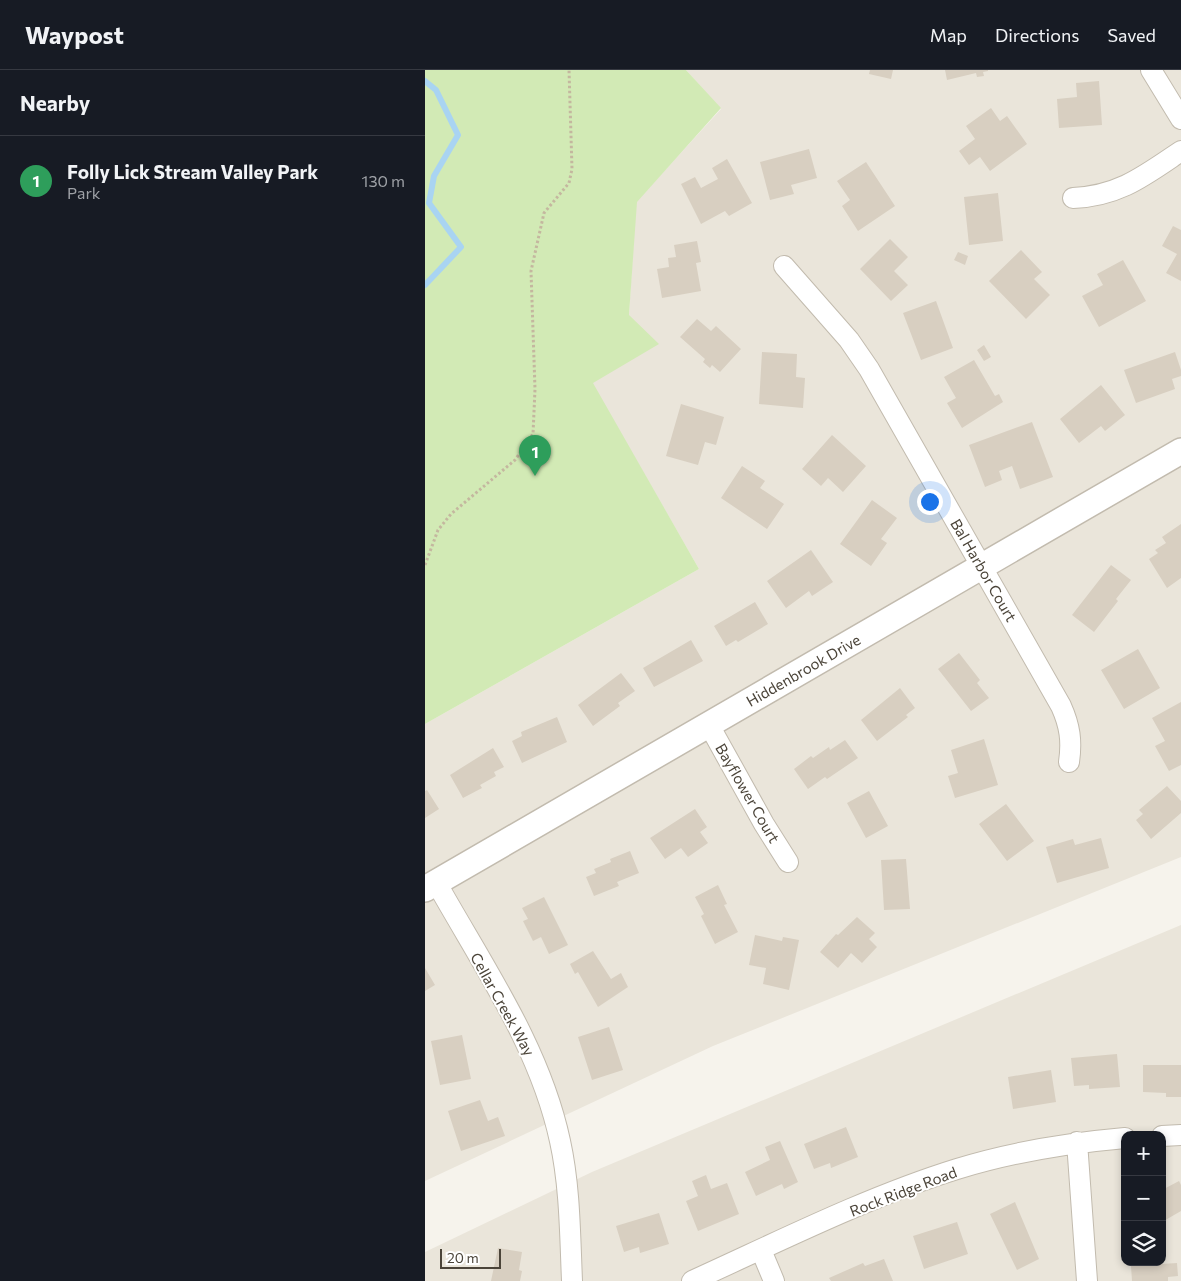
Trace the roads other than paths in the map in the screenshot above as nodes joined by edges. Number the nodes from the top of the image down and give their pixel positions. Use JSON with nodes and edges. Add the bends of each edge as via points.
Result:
{"nodes":[{"id":1,"x":1151,"y":70,"type":"edge"},
{"id":2,"x":1181,"y":119,"type":"edge"},
{"id":3,"x":1181,"y":151,"type":"edge"},
{"id":4,"x":1073,"y":198,"type":"dead end"},
{"id":5,"x":784,"y":266,"type":"dead end"},
{"id":6,"x":1181,"y":450,"type":"edge"},
{"id":7,"x":980,"y":567,"type":"junction"},
{"id":8,"x":709,"y":725,"type":"junction"},
{"id":9,"x":1069,"y":762,"type":"dead end"},
{"id":10,"x":788,"y":862,"type":"dead end"},
{"id":11,"x":431,"y":886,"type":"edge"},
{"id":12,"x":1181,"y":1135,"type":"edge"},
{"id":13,"x":1166,"y":1136,"type":"edge"},
{"id":14,"x":1121,"y":1138,"type":"edge"},
{"id":15,"x":1077,"y":1142,"type":"junction"},
{"id":16,"x":761,"y":1250,"type":"junction"},
{"id":17,"x":572,"y":1281,"type":"edge"},
{"id":18,"x":692,"y":1281,"type":"edge"},
{"id":19,"x":774,"y":1281,"type":"edge"},
{"id":20,"x":1087,"y":1281,"type":"edge"}],
"edges":[{"from":1,"to":2,"type":"street"},
{"from":3,"to":4,"type":"street","via":[[1136,182],[1116,191]]},
{"from":5,"to":7,"type":"street","name":"Bal Harbor Court","via":[[849,340],[864,362]]},
{"from":6,"to":7,"type":"street","name":"Hiddenbrook Drive"},
{"from":7,"to":8,"type":"street","name":"Hiddenbrook Drive"},
{"from":7,"to":9,"type":"street","name":"Bal Harbor Court","via":[[1061,706],[1071,742]]},
{"from":8,"to":10,"type":"street","name":"Bayflower Court"},
{"from":8,"to":11,"type":"street","name":"Hiddenbrook Drive"},
{"from":11,"to":17,"type":"street","name":"Cellar Creek Way","via":[[517,1022],[549,1098],[561,1142],[567,1188]]},
{"from":12,"to":13,"type":"street"},
{"from":14,"to":15,"type":"street","name":"Rock Ridge Road"},
{"from":15,"to":16,"type":"street","name":"Rock Ridge Road","via":[[949,1172],[898,1190]]},
{"from":15,"to":20,"type":"street"},
{"from":16,"to":18,"type":"street","name":"Rock Ridge Road"},
{"from":16,"to":19,"type":"street"}]}
